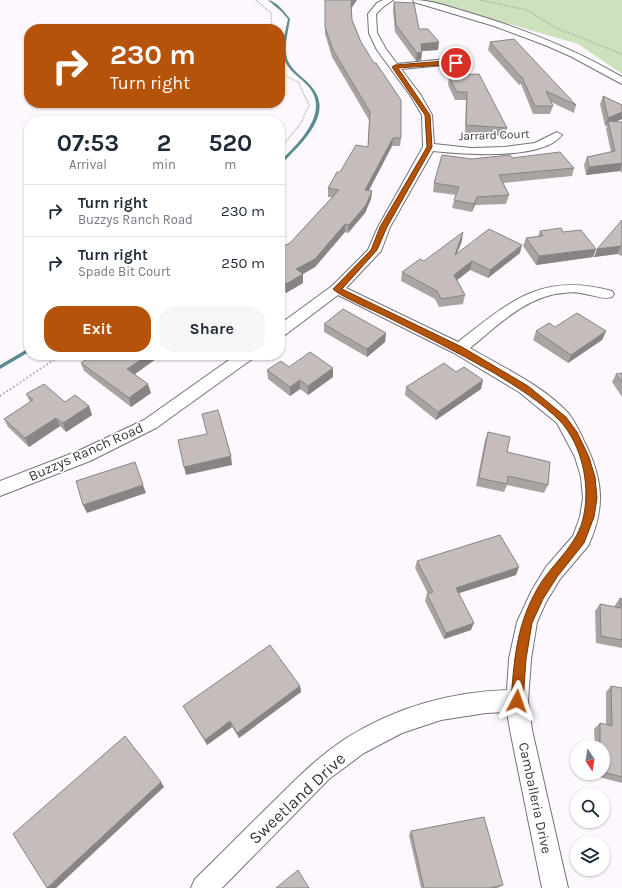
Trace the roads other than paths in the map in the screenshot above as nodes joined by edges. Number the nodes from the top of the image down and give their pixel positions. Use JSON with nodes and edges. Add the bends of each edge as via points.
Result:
{"nodes":[{"id":1,"x":389,"y":0,"type":"edge"},
{"id":2,"x":417,"y":0,"type":"edge"},
{"id":3,"x":467,"y":63,"type":"dead end"},
{"id":4,"x":395,"y":67,"type":"junction"},
{"id":5,"x":622,"y":81,"type":"edge"},
{"id":6,"x":557,"y":135,"type":"dead end"},
{"id":7,"x":430,"y":147,"type":"junction"},
{"id":8,"x":337,"y":289,"type":"junction"},
{"id":9,"x":607,"y":294,"type":"dead end"},
{"id":10,"x":285,"y":327,"type":"edge"},
{"id":11,"x":459,"y":349,"type":"junction"},
{"id":12,"x":240,"y":360,"type":"edge"},
{"id":13,"x":0,"y":489,"type":"edge"},
{"id":14,"x":517,"y":701,"type":"junction"},
{"id":15,"x":204,"y":888,"type":"edge"},
{"id":16,"x":554,"y":888,"type":"edge"}],
"edges":[{"from":1,"to":4,"type":"street","via":[[372,14],[373,33]]},
{"from":2,"to":5,"type":"street","via":[[510,27],[556,45]]},
{"from":3,"to":4,"type":"street","via":[[445,62]]},
{"from":4,"to":7,"type":"street","via":[[427,115]]},
{"from":6,"to":7,"type":"street","name":"Jarrard Court","via":[[538,146],[505,150],[471,151]]},
{"from":7,"to":8,"type":"street","via":[[387,221],[374,250]]},
{"from":8,"to":10,"type":"street"},
{"from":8,"to":11,"type":"street","name":"Camballeria Drive"},
{"from":9,"to":11,"type":"street","via":[[564,287],[534,295],[518,303]]},
{"from":11,"to":14,"type":"street","name":"Camballeria Drive","via":[[525,388],[563,419],[584,457],[590,477],[592,498],[581,540],[553,573],[527,622],[520,659]]},
{"from":12,"to":13,"type":"street","name":"Buzzys Ranch Road","via":[[150,424],[84,456]]},
{"from":14,"to":15,"type":"street","name":"Sweetland Drive","via":[[486,702],[441,709],[397,723],[356,745],[321,771]]},
{"from":14,"to":16,"type":"street","name":"Camballeria Drive"}]}
